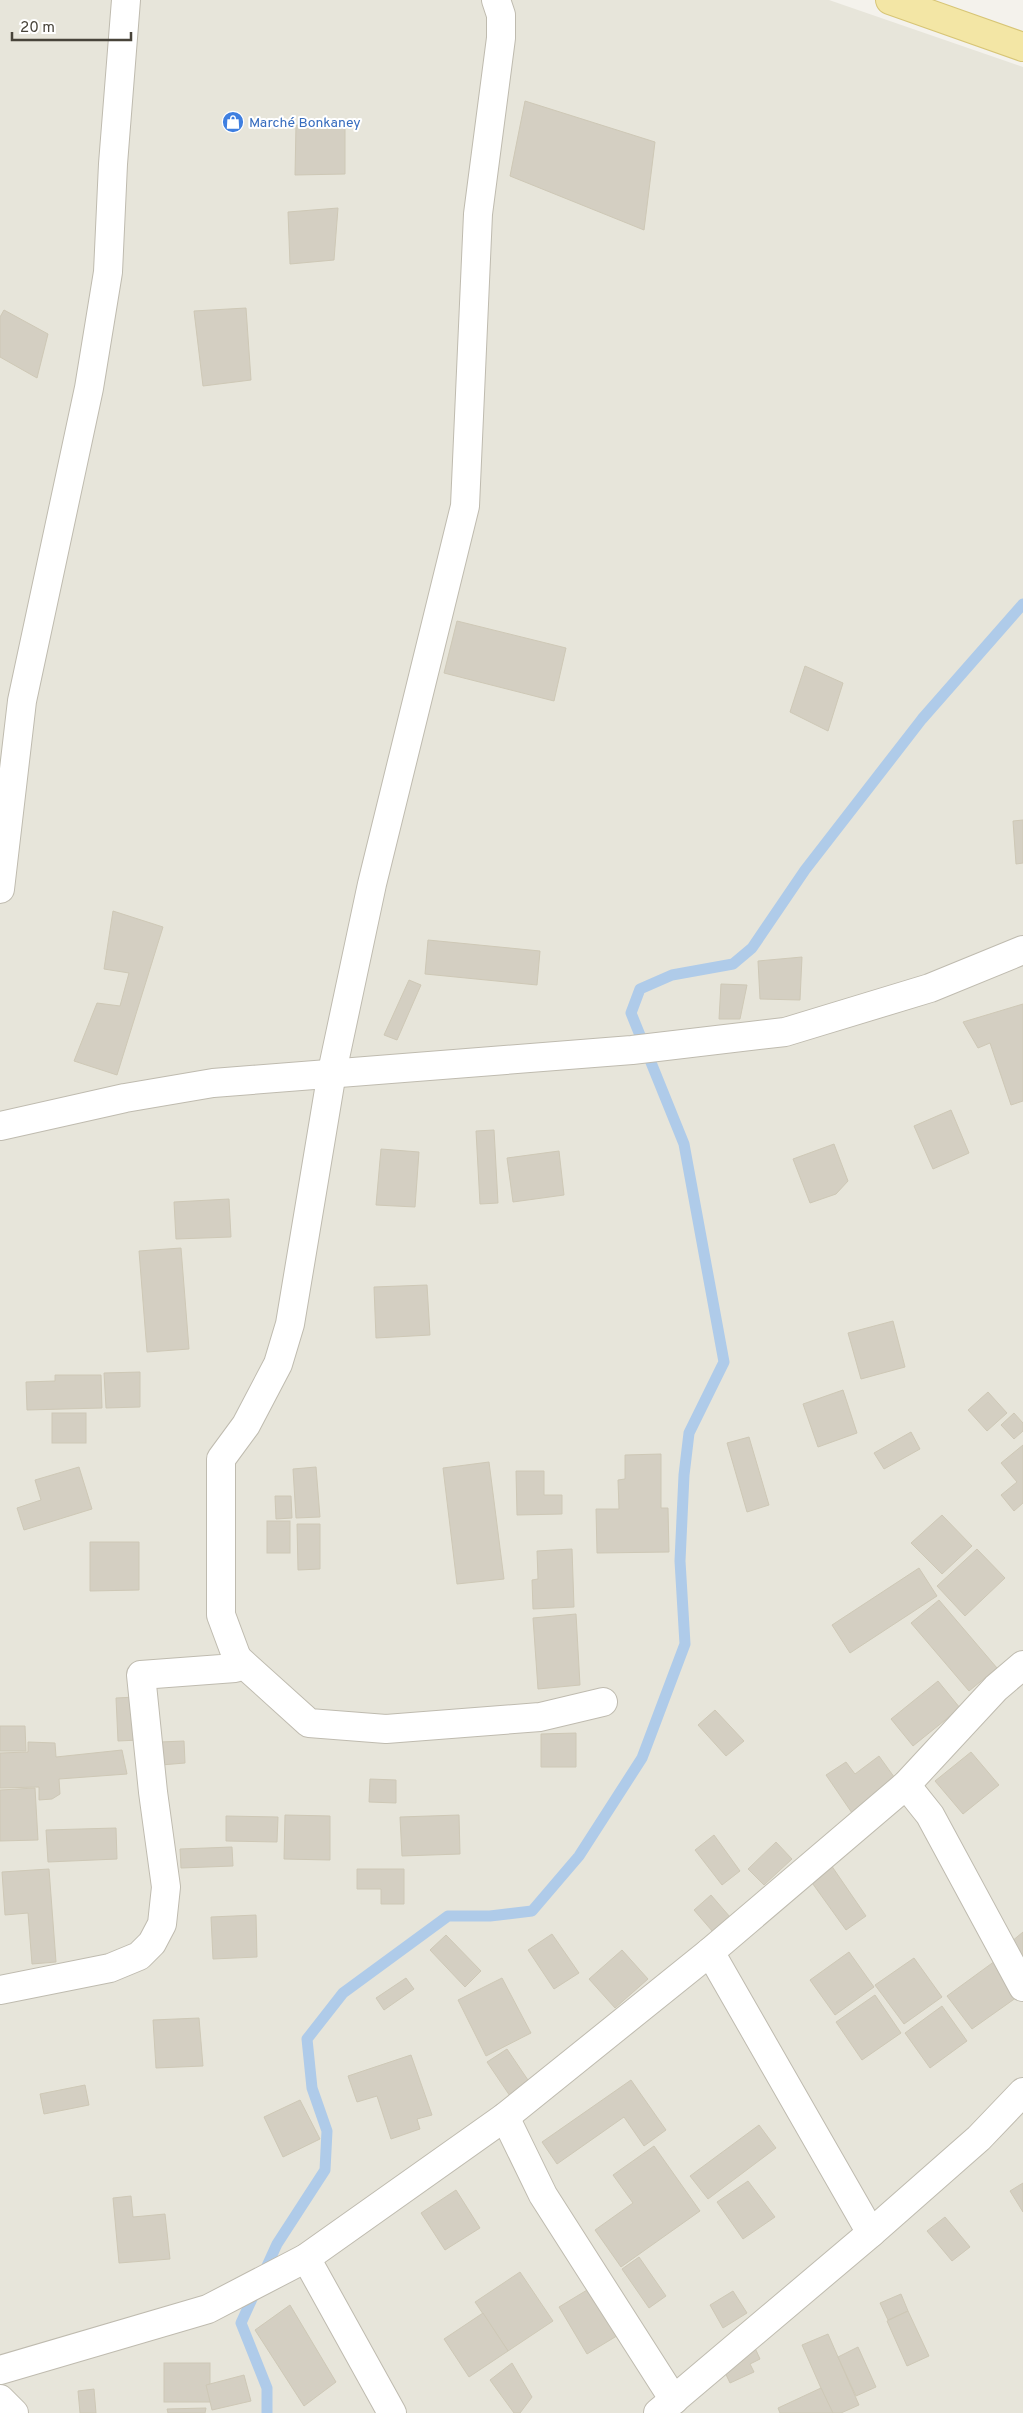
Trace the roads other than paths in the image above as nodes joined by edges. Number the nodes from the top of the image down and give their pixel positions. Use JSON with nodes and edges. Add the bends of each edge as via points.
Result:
{"nodes":[{"id":1,"x":126,"y":0,"type":"edge"},
{"id":2,"x":496,"y":0,"type":"edge"},
{"id":3,"x":890,"y":0,"type":"edge"},
{"id":4,"x":1023,"y":48,"type":"edge"},
{"id":5,"x":0,"y":889,"type":"edge"},
{"id":6,"x":1023,"y":950,"type":"edge"},
{"id":7,"x":332,"y":1072,"type":"junction"},
{"id":8,"x":0,"y":1126,"type":"edge"},
{"id":9,"x":237,"y":1658,"type":"junction"},
{"id":10,"x":1023,"y":1665,"type":"edge"},
{"id":11,"x":603,"y":1702,"type":"dead end"},
{"id":12,"x":906,"y":1785,"type":"junction"},
{"id":13,"x":710,"y":1952,"type":"junction"},
{"id":14,"x":1023,"y":1986,"type":"edge"},
{"id":15,"x":0,"y":1990,"type":"edge"},
{"id":16,"x":1023,"y":2092,"type":"edge"},
{"id":17,"x":505,"y":2118,"type":"junction"},
{"id":18,"x":871,"y":2233,"type":"junction"},
{"id":19,"x":306,"y":2258,"type":"junction"},
{"id":20,"x":0,"y":2370,"type":"edge"},
{"id":21,"x":0,"y":2399,"type":"edge"},
{"id":22,"x":666,"y":2406,"type":"edge"},
{"id":23,"x":14,"y":2413,"type":"edge"},
{"id":24,"x":392,"y":2413,"type":"edge"}],
"edges":[{"from":1,"to":5,"type":"street","via":[[108,272],[89,388],[22,701]]},
{"from":2,"to":7,"type":"street","via":[[501,15],[501,38],[478,214],[465,506],[372,884]]},
{"from":3,"to":4,"type":"main road"},
{"from":6,"to":7,"type":"street","via":[[930,988],[786,1032],[632,1050]]},
{"from":7,"to":8,"type":"street","via":[[213,1083],[125,1098]]},
{"from":7,"to":9,"type":"street","via":[[290,1324],[278,1364],[251,1416],[220,1459],[220,1615]]},
{"from":9,"to":11,"type":"street","via":[[309,1723],[386,1729],[540,1717]]},
{"from":9,"to":15,"type":"street","via":[[235,1668],[142,1675],[166,1887],[162,1924],[152,1943],[139,1956],[110,1968]]},
{"from":10,"to":12,"type":"street","via":[[996,1688]]},
{"from":12,"to":13,"type":"street"},
{"from":12,"to":14,"type":"street","via":[[930,1815]]},
{"from":13,"to":17,"type":"street"},
{"from":13,"to":18,"type":"street"},
{"from":16,"to":18,"type":"street","via":[[979,2138]]},
{"from":17,"to":19,"type":"street"},
{"from":17,"to":22,"type":"street","via":[[543,2195]]},
{"from":18,"to":22,"type":"street"},
{"from":19,"to":20,"type":"street","via":[[208,2309]]},
{"from":19,"to":24,"type":"street"},
{"from":21,"to":23,"type":"street"}]}
